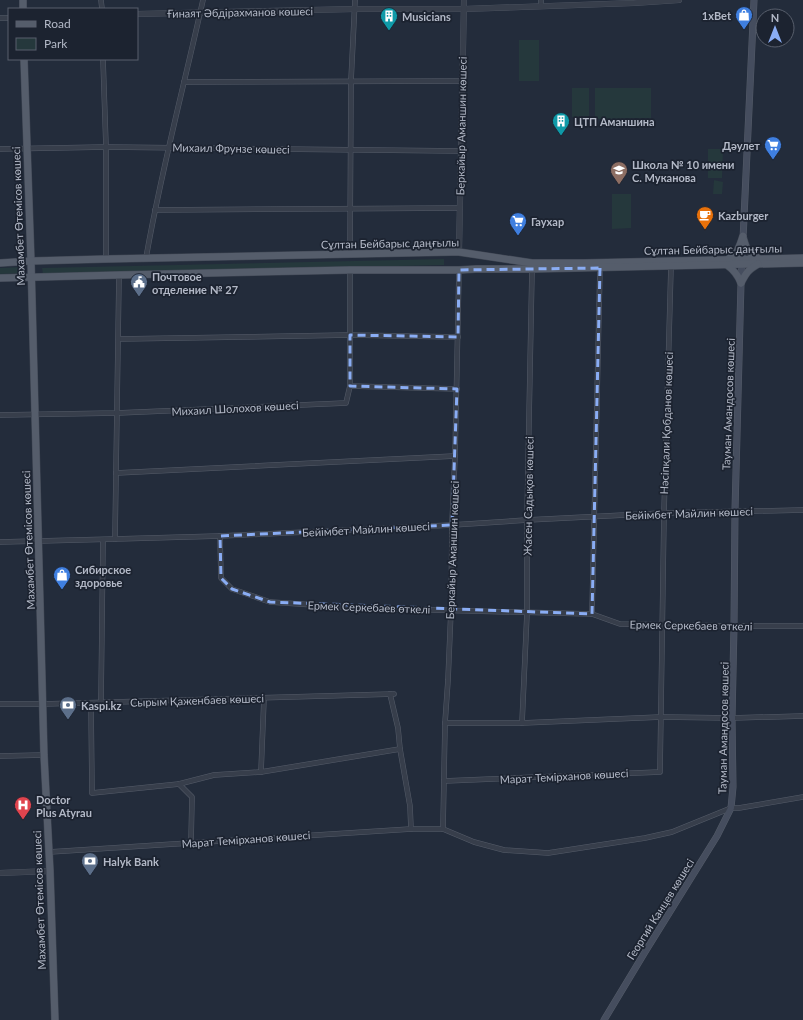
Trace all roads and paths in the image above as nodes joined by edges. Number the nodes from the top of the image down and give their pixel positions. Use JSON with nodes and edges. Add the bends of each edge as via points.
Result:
{"nodes":[{"id":1,"x":203,"y":0,"type":"edge"},
{"id":2,"x":355,"y":0,"type":"edge"},
{"id":3,"x":464,"y":0,"type":"edge"},
{"id":4,"x":680,"y":0,"type":"edge"},
{"id":5,"x":754,"y":0,"type":"edge"},
{"id":6,"x":608,"y":2,"type":"edge"},
{"id":7,"x":541,"y":3,"type":"edge"},
{"id":8,"x":355,"y":9,"type":"junction"},
{"id":9,"x":464,"y":9,"type":"junction"},
{"id":10,"x":201,"y":12,"type":"junction"},
{"id":11,"x":138,"y":14,"type":"edge"},
{"id":12,"x":24,"y":60,"type":"edge"},
{"id":13,"x":103,"y":60,"type":"edge"},
{"id":14,"x":351,"y":81,"type":"junction"},
{"id":15,"x":462,"y":81,"type":"junction"},
{"id":16,"x":184,"y":82,"type":"junction"},
{"id":17,"x":106,"y":147,"type":"junction"},
{"id":18,"x":168,"y":148,"type":"junction"},
{"id":19,"x":0,"y":149,"type":"edge"},
{"id":20,"x":27,"y":149,"type":"junction"},
{"id":21,"x":351,"y":150,"type":"junction"},
{"id":22,"x":461,"y":151,"type":"junction"},
{"id":23,"x":460,"y":208,"type":"junction"},
{"id":24,"x":351,"y":209,"type":"junction"},
{"id":25,"x":154,"y":210,"type":"junction"},
{"id":26,"x":743,"y":236,"type":"junction"},
{"id":27,"x":459,"y":252,"type":"junction"},
{"id":28,"x":475,"y":254,"type":"junction"},
{"id":29,"x":350,"y":255,"type":"junction"},
{"id":30,"x":146,"y":258,"type":"junction"},
{"id":31,"x":803,"y":258,"type":"edge"},
{"id":32,"x":106,"y":259,"type":"junction"},
{"id":33,"x":31,"y":261,"type":"junction"},
{"id":34,"x":758,"y":261,"type":"junction"},
{"id":35,"x":727,"y":262,"type":"junction"},
{"id":36,"x":742,"y":262,"type":"junction"},
{"id":37,"x":0,"y":263,"type":"edge"},
{"id":38,"x":803,"y":263,"type":"edge"},
{"id":39,"x":671,"y":266,"type":"junction"},
{"id":40,"x":600,"y":268,"type":"junction"},
{"id":41,"x":476,"y":269,"type":"junction"},
{"id":42,"x":532,"y":269,"type":"junction"},
{"id":43,"x":350,"y":270,"type":"junction"},
{"id":44,"x":459,"y":270,"type":"junction"},
{"id":45,"x":119,"y":275,"type":"junction"},
{"id":46,"x":31,"y":277,"type":"junction"},
{"id":47,"x":0,"y":278,"type":"edge"},
{"id":48,"x":741,"y":283,"type":"junction"},
{"id":49,"x":350,"y":335,"type":"junction"},
{"id":50,"x":458,"y":337,"type":"junction"},
{"id":51,"x":119,"y":339,"type":"junction"},
{"id":52,"x":350,"y":386,"type":"junction"},
{"id":53,"x":456,"y":389,"type":"junction"},
{"id":54,"x":117,"y":413,"type":"junction"},
{"id":55,"x":0,"y":414,"type":"edge"},
{"id":56,"x":35,"y":414,"type":"junction"},
{"id":57,"x":455,"y":456,"type":"junction"},
{"id":58,"x":116,"y":473,"type":"junction"},
{"id":59,"x":735,"y":510,"type":"junction"},
{"id":60,"x":803,"y":510,"type":"edge"},
{"id":61,"x":664,"y":513,"type":"junction"},
{"id":62,"x":595,"y":517,"type":"junction"},
{"id":63,"x":527,"y":520,"type":"junction"},
{"id":64,"x":452,"y":525,"type":"junction"},
{"id":65,"x":220,"y":536,"type":"junction"},
{"id":66,"x":103,"y":540,"type":"junction"},
{"id":67,"x":115,"y":540,"type":"junction"},
{"id":68,"x":38,"y":541,"type":"junction"},
{"id":69,"x":0,"y":542,"type":"edge"},
{"id":70,"x":451,"y":610,"type":"junction"},
{"id":71,"x":527,"y":613,"type":"junction"},
{"id":72,"x":592,"y":614,"type":"junction"},
{"id":73,"x":662,"y":625,"type":"junction"},
{"id":74,"x":734,"y":626,"type":"junction"},
{"id":75,"x":803,"y":626,"type":"edge"},
{"id":76,"x":264,"y":698,"type":"junction"},
{"id":77,"x":101,"y":702,"type":"junction"},
{"id":78,"x":91,"y":703,"type":"junction"},
{"id":79,"x":0,"y":704,"type":"edge"},
{"id":80,"x":43,"y":704,"type":"junction"},
{"id":81,"x":803,"y":716,"type":"edge"},
{"id":82,"x":661,"y":717,"type":"junction"},
{"id":83,"x":732,"y":718,"type":"junction"},
{"id":84,"x":445,"y":723,"type":"junction"},
{"id":85,"x":522,"y":723,"type":"junction"},
{"id":86,"x":400,"y":749,"type":"junction"},
{"id":87,"x":44,"y":755,"type":"junction"},
{"id":88,"x":0,"y":756,"type":"edge"},
{"id":89,"x":261,"y":772,"type":"junction"},
{"id":90,"x":660,"y":772,"type":"joint"},
{"id":91,"x":444,"y":781,"type":"junction"},
{"id":92,"x":179,"y":784,"type":"junction"},
{"id":93,"x":803,"y":796,"type":"edge"},
{"id":94,"x":730,"y":808,"type":"junction"},
{"id":95,"x":411,"y":829,"type":"junction"},
{"id":96,"x":443,"y":829,"type":"junction"},
{"id":97,"x":191,"y":843,"type":"junction"},
{"id":98,"x":49,"y":852,"type":"junction"},
{"id":99,"x":50,"y":872,"type":"junction"},
{"id":100,"x":0,"y":873,"type":"edge"},
{"id":101,"x":55,"y":1020,"type":"edge"},
{"id":102,"x":604,"y":1020,"type":"edge"}],
"edges":[{"from":1,"to":10,"type":"street"},
{"from":2,"to":8,"type":"street"},
{"from":3,"to":9,"type":"street","name":"Беркайыр Аманшин көшесі"},
{"from":4,"to":6,"type":"street","name":"Ғинаят Әбдірахманов көшесі"},
{"from":5,"to":26,"type":"main road","name":"Тауман Амандосов көшесі"},
{"from":6,"to":7,"type":"street","name":"Ғинаят Әбдірахманов көшесі"},
{"from":7,"to":9,"type":"street","name":"Ғинаят Әбдірахманов көшесі"},
{"from":8,"to":9,"type":"street","name":"Ғинаят Әбдірахманов көшесі"},
{"from":8,"to":10,"type":"street","name":"Ғинаят Әбдірахманов көшесі"},
{"from":8,"to":14,"type":"street"},
{"from":9,"to":15,"type":"street","name":"Беркайыр Аманшин көшесі"},
{"from":10,"to":11,"type":"street","name":"Ғинаят Әбдірахманов көшесі"},
{"from":10,"to":16,"type":"street"},
{"from":12,"to":20,"type":"main road","name":"Махамбет Өтемісов көшесі"},
{"from":13,"to":17,"type":"street"},
{"from":14,"to":15,"type":"street"},
{"from":14,"to":16,"type":"street"},
{"from":14,"to":21,"type":"street"},
{"from":15,"to":22,"type":"street","name":"Беркайыр Аманшин көшесі"},
{"from":16,"to":18,"type":"street"},
{"from":17,"to":18,"type":"street","name":"Михаил Фрунзе көшесі"},
{"from":17,"to":20,"type":"street","name":"Михаил Фрунзе көшесі"},
{"from":17,"to":32,"type":"street"},
{"from":18,"to":21,"type":"street","name":"Михаил Фрунзе көшесі"},
{"from":18,"to":25,"type":"street"},
{"from":19,"to":20,"type":"street","name":"Михаил Фрунзе көшесі"},
{"from":20,"to":33,"type":"main road","name":"Махамбет Өтемісов көшесі"},
{"from":21,"to":22,"type":"street","name":"Михаил Фрунзе көшесі"},
{"from":21,"to":24,"type":"street"},
{"from":22,"to":23,"type":"street","name":"Беркайыр Аманшин көшесі"},
{"from":23,"to":24,"type":"street"},
{"from":23,"to":27,"type":"street","name":"Беркайыр Аманшин көшесі"},
{"from":24,"to":25,"type":"street"},
{"from":24,"to":29,"type":"street"},
{"from":25,"to":30,"type":"street"},
{"from":26,"to":34,"type":"main road","via":[[747,249]]},
{"from":26,"to":35,"type":"main road","via":[[739,248]]},
{"from":26,"to":36,"type":"main road","name":"Тауман Амандосов көшесі"},
{"from":27,"to":28,"type":"main road","name":"Сұлтан Бейбарыс даңғылы"},
{"from":27,"to":29,"type":"main road","name":"Сұлтан Бейбарыс даңғылы"},
{"from":28,"to":35,"type":"main road","name":"Сұлтан Бейбарыс даңғылы","via":[[532,263]]},
{"from":28,"to":41,"type":"main road","via":[[478,258]]},
{"from":29,"to":30,"type":"main road","name":"Сұлтан Бейбарыс даңғылы"},
{"from":30,"to":32,"type":"main road","name":"Сұлтан Бейбарыс даңғылы"},
{"from":31,"to":34,"type":"main road","name":"Сұлтан Бейбарыс даңғылы"},
{"from":32,"to":33,"type":"main road","name":"Сұлтан Бейбарыс даңғылы"},
{"from":33,"to":37,"type":"main road","name":"Сұлтан Бейбарыс даңғылы"},
{"from":33,"to":46,"type":"main road","name":"Махамбет Өтемісов көшесі"},
{"from":34,"to":36,"type":"main road","name":"Сұлтан Бейбарыс даңғылы"},
{"from":34,"to":38,"type":"main road","name":"Сұлтан Бейбарыс даңғылы"},
{"from":34,"to":48,"type":"main road","via":[[748,270]]},
{"from":35,"to":36,"type":"main road","name":"Сұлтан Бейбарыс даңғылы"},
{"from":35,"to":39,"type":"main road","name":"Сұлтан Бейбарыс даңғылы"},
{"from":35,"to":48,"type":"main road"},
{"from":36,"to":48,"type":"main road","name":"Тауман Амандосов көшесі"},
{"from":39,"to":40,"type":"main road","name":"Сұлтан Бейбарыс даңғылы"},
{"from":39,"to":61,"type":"street","name":"Нәсіпқали Қобданов көшесі"},
{"from":40,"to":42,"type":"main road","name":"Сұлтан Бейбарыс даңғылы"},
{"from":40,"to":62,"type":"street"},
{"from":41,"to":42,"type":"main road","name":"Сұлтан Бейбарыс даңғылы"},
{"from":41,"to":44,"type":"main road","name":"Сұлтан Бейбарыс даңғылы"},
{"from":42,"to":63,"type":"street","name":"Жасен Садықов көшесі"},
{"from":43,"to":44,"type":"main road","name":"Сұлтан Бейбарыс даңғылы"},
{"from":43,"to":45,"type":"main road","name":"Сұлтан Бейбарыс даңғылы"},
{"from":43,"to":49,"type":"street"},
{"from":44,"to":50,"type":"street","name":"Беркайыр Аманшин көшесі"},
{"from":45,"to":46,"type":"main road","name":"Сұлтан Бейбарыс даңғылы"},
{"from":45,"to":51,"type":"street"},
{"from":46,"to":47,"type":"main road","name":"Сұлтан Бейбарыс даңғылы"},
{"from":46,"to":56,"type":"main road","name":"Махамбет Өтемісов көшесі"},
{"from":48,"to":59,"type":"main road","name":"Тауман Амандосов көшесі"},
{"from":49,"to":50,"type":"street"},
{"from":49,"to":51,"type":"street"},
{"from":49,"to":52,"type":"street"},
{"from":50,"to":53,"type":"street","name":"Беркайыр Аманшин көшесі"},
{"from":51,"to":54,"type":"street"},
{"from":52,"to":53,"type":"street"},
{"from":52,"to":54,"type":"street","name":"Михаил Шолохов көшесі","via":[[346,403]]},
{"from":53,"to":57,"type":"street","name":"Беркайыр Аманшин көшесі"},
{"from":54,"to":56,"type":"street","name":"Михаил Шолохов көшесі"},
{"from":54,"to":58,"type":"street"},
{"from":55,"to":56,"type":"street","name":"Михаил Шолохов көшесі"},
{"from":56,"to":68,"type":"main road","name":"Махамбет Өтемісов көшесі"},
{"from":57,"to":58,"type":"street"},
{"from":57,"to":64,"type":"street","name":"Беркайыр Аманшин көшесі"},
{"from":58,"to":67,"type":"street"},
{"from":59,"to":60,"type":"street","name":"Бейімбет Майлин көшесі"},
{"from":59,"to":61,"type":"street","name":"Бейімбет Майлин көшесі"},
{"from":59,"to":74,"type":"main road","name":"Тауман Амандосов көшесі"},
{"from":61,"to":62,"type":"street","name":"Бейімбет Майлин көшесі"},
{"from":61,"to":73,"type":"street","name":"Нәсіпқали Қобданов көшесі"},
{"from":62,"to":63,"type":"street","name":"Бейімбет Майлин көшесі"},
{"from":62,"to":72,"type":"street"},
{"from":63,"to":64,"type":"street","name":"Бейімбет Майлин көшесі"},
{"from":63,"to":71,"type":"street","name":"Жасен Садықов көшесі"},
{"from":64,"to":65,"type":"street","name":"Бейімбет Майлин көшесі"},
{"from":64,"to":70,"type":"street","name":"Беркайыр Аманшин көшесі"},
{"from":65,"to":67,"type":"street","name":"Бейімбет Майлин көшесі"},
{"from":65,"to":70,"type":"street","name":"Ермек Серкебаев өткелі","via":[[221,578],[232,589],[270,602],[359,608]]},
{"from":66,"to":67,"type":"street","name":"Бейімбет Майлин көшесі"},
{"from":66,"to":68,"type":"street","name":"Бейімбет Майлин көшесі"},
{"from":66,"to":77,"type":"street"},
{"from":68,"to":69,"type":"street","name":"Бейімбет Майлин көшесі"},
{"from":68,"to":80,"type":"main road","name":"Махамбет Өтемісов көшесі"},
{"from":70,"to":71,"type":"street","name":"Ермек Серкебаев өткелі"},
{"from":70,"to":84,"type":"street","name":"Беркайыр Аманшин көшесі"},
{"from":71,"to":72,"type":"street","name":"Ермек Серкебаев өткелі"},
{"from":71,"to":85,"type":"street","name":"Жасен Садықов көшесі"},
{"from":72,"to":73,"type":"street","name":"Ермек Серкебаев өткелі","via":[[620,624]]},
{"from":73,"to":74,"type":"street","name":"Ермек Серкебаев өткелі"},
{"from":73,"to":82,"type":"street","name":"Нәсіпқали Қобданов көшесі"},
{"from":74,"to":75,"type":"street","name":"Ермек Серкебаев өткелі"},
{"from":74,"to":83,"type":"main road","name":"Тауман Амандосов көшесі"},
{"from":76,"to":77,"type":"street","name":"Сырым Қаженбаев көшесі"},
{"from":76,"to":86,"type":"street","name":"Сырым Қаженбаев көшесі","via":[[392,694]]},
{"from":76,"to":89,"type":"street"},
{"from":77,"to":78,"type":"street","name":"Сырым Қаженбаев көшесі"},
{"from":78,"to":80,"type":"street","name":"Сырым Қаженбаев көшесі"},
{"from":78,"to":92,"type":"street","via":[[92,793]]},
{"from":79,"to":80,"type":"street","name":"Сырым Қаженбаев көшесі"},
{"from":80,"to":87,"type":"main road","name":"Махамбет Өтемісов көшесі"},
{"from":81,"to":83,"type":"street"},
{"from":82,"to":83,"type":"street"},
{"from":82,"to":85,"type":"street"},
{"from":82,"to":90,"type":"street","name":"Нәсіпқали Қобданов көшесі"},
{"from":83,"to":94,"type":"main road","name":"Тауман Амандосов көшесі","via":[[733,787]]},
{"from":84,"to":85,"type":"street"},
{"from":84,"to":91,"type":"street","name":"Беркайыр Аманшин көшесі"},
{"from":86,"to":89,"type":"street"},
{"from":86,"to":95,"type":"street","via":[[410,806]]},
{"from":87,"to":88,"type":"street"},
{"from":87,"to":98,"type":"main road","name":"Махамбет Өтемісов көшесі"},
{"from":89,"to":92,"type":"street","via":[[214,775]]},
{"from":90,"to":91,"type":"street","name":"Марат Темірханов көшесі"},
{"from":91,"to":96,"type":"street","name":"Беркайыр Аманшин көшесі"},
{"from":92,"to":97,"type":"street","via":[[192,796]]},
{"from":93,"to":94,"type":"street"},
{"from":94,"to":96,"type":"street","via":[[672,832],[548,853],[504,850],[474,842]]},
{"from":94,"to":102,"type":"main road","name":"Георгий Канцев көшесі","via":[[717,836]]},
{"from":95,"to":96,"type":"street","name":"Марат Темірханов көшесі"},
{"from":95,"to":97,"type":"street","name":"Марат Темірханов көшесі"},
{"from":97,"to":98,"type":"street","name":"Марат Темірханов көшесі"},
{"from":98,"to":99,"type":"main road","name":"Махамбет Өтемісов көшесі"},
{"from":99,"to":100,"type":"street"},
{"from":99,"to":101,"type":"main road","name":"Махамбет Өтемісов көшесі"}]}
